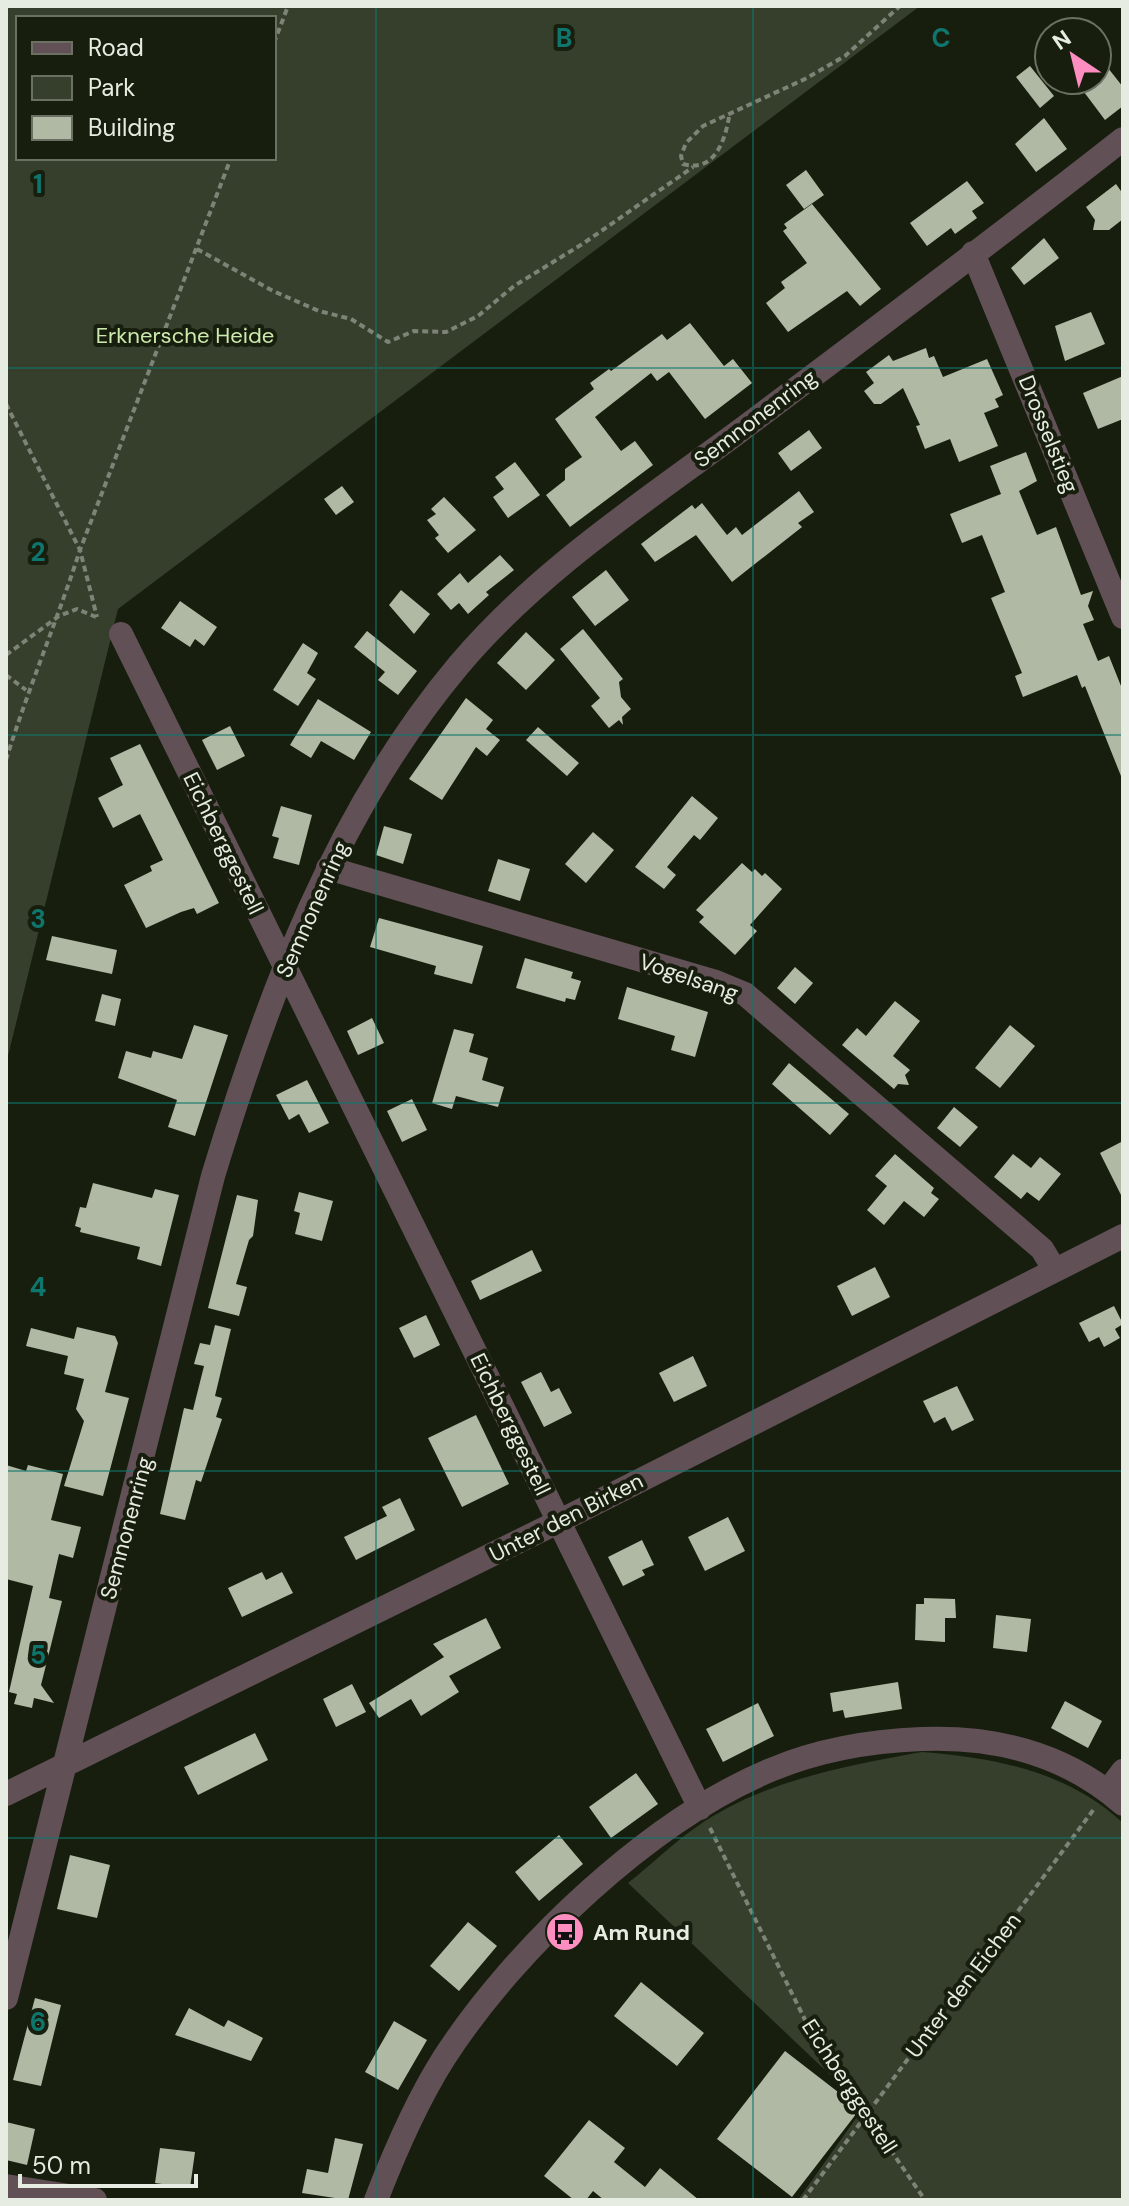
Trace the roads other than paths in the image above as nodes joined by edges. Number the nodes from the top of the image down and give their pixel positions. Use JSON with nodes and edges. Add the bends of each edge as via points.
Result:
{"nodes":[{"id":1,"x":1123,"y":139,"type":"edge"},
{"id":2,"x":973,"y":253,"type":"junction"},
{"id":3,"x":1123,"y":617,"type":"edge"},
{"id":4,"x":121,"y":634,"type":"road end"},
{"id":5,"x":328,"y":868,"type":"junction"},
{"id":6,"x":285,"y":968,"type":"junction"},
{"id":7,"x":1123,"y":1236,"type":"edge"},
{"id":8,"x":1054,"y":1269,"type":"junction"},
{"id":9,"x":560,"y":1521,"type":"junction"},
{"id":10,"x":63,"y":1764,"type":"junction"},
{"id":11,"x":1123,"y":1771,"type":"edge"},
{"id":12,"x":6,"y":1794,"type":"edge"},
{"id":13,"x":1115,"y":1797,"type":"edge"},
{"id":14,"x":700,"y":1808,"type":"junction"},
{"id":15,"x":6,"y":1998,"type":"edge"},
{"id":16,"x":6,"y":2186,"type":"edge"},
{"id":17,"x":95,"y":2200,"type":"edge"},
{"id":18,"x":376,"y":2200,"type":"edge"}],
"edges":[{"from":1,"to":2,"type":"street","name":"Semnonenring"},
{"from":2,"to":3,"type":"street","name":"Drosselstieg"},
{"from":2,"to":5,"type":"street","name":"Semnonenring","via":[[525,598],[460,663],[422,712]]},
{"from":4,"to":6,"type":"street","name":"Eichberggestell"},
{"from":5,"to":6,"type":"street","name":"Semnonenring"},
{"from":5,"to":8,"type":"street","name":"Vogelsang","via":[[745,994],[1042,1249]]},
{"from":6,"to":9,"type":"street","name":"Eichberggestell"},
{"from":6,"to":10,"type":"street","name":"Semnonenring","via":[[247,1064],[213,1176]]},
{"from":7,"to":8,"type":"street","name":"Unter den Birken"},
{"from":8,"to":9,"type":"street","name":"Unter den Birken"},
{"from":9,"to":10,"type":"street","name":"Unter den Birken"},
{"from":9,"to":14,"type":"street","name":"Eichberggestell"},
{"from":10,"to":12,"type":"street","name":"Unter den Birken"},
{"from":10,"to":15,"type":"street","name":"Semnonenring"},
{"from":11,"to":13,"type":"street"},
{"from":13,"to":14,"type":"street","via":[[1072,1767],[1008,1744],[952,1737],[890,1740],[830,1751],[772,1769]]},
{"from":14,"to":18,"type":"street","via":[[614,1871],[527,1954],[445,2058]]},
{"from":16,"to":17,"type":"street"}]}
